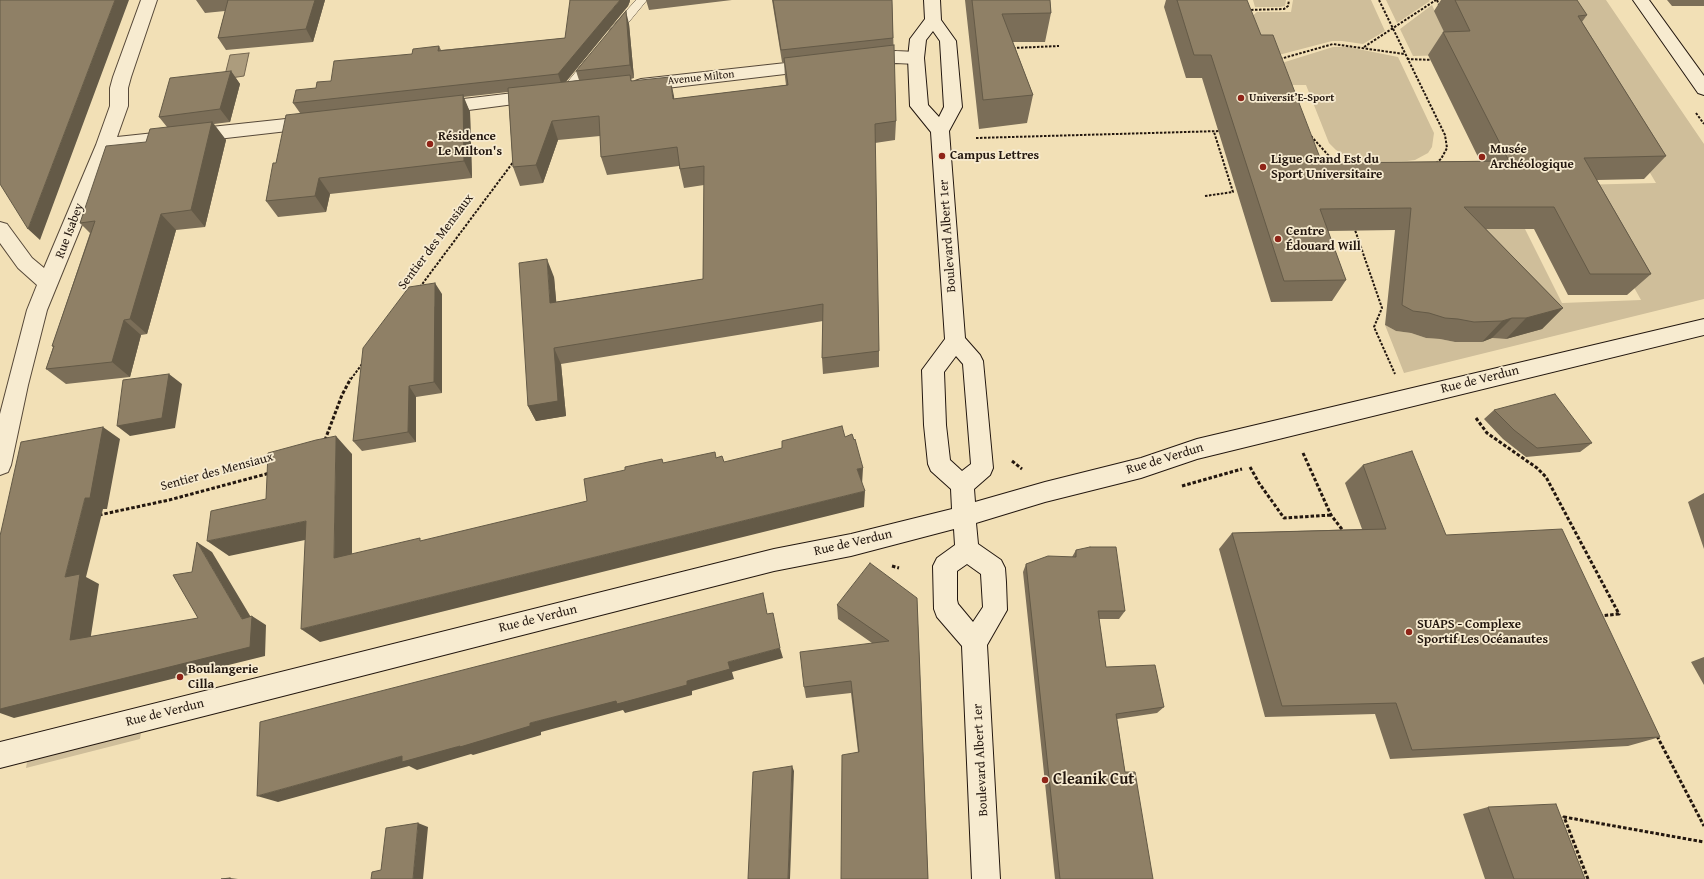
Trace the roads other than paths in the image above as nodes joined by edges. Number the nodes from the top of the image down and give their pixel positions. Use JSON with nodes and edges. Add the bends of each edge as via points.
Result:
{"nodes":[{"id":1,"x":149,"y":0,"type":"edge"},
{"id":2,"x":642,"y":0,"type":"edge"},
{"id":3,"x":932,"y":0,"type":"edge"},
{"id":4,"x":1641,"y":0,"type":"edge"},
{"id":5,"x":933,"y":20,"type":"junction"},
{"id":6,"x":608,"y":40,"type":"edge"},
{"id":7,"x":598,"y":52,"type":"edge"},
{"id":8,"x":916,"y":58,"type":"junction"},
{"id":9,"x":628,"y":86,"type":"edge"},
{"id":10,"x":1704,"y":89,"type":"edge"},
{"id":11,"x":589,"y":91,"type":"edge"},
{"id":12,"x":565,"y":93,"type":"junction"},
{"id":13,"x":422,"y":109,"type":"edge"},
{"id":14,"x":328,"y":120,"type":"edge"},
{"id":15,"x":940,"y":131,"type":"junction"},
{"id":16,"x":105,"y":145,"type":"junction"},
{"id":17,"x":0,"y":229,"type":"edge"},
{"id":18,"x":49,"y":283,"type":"junction"},
{"id":19,"x":1704,"y":327,"type":"edge"},
{"id":20,"x":955,"y":341,"type":"junction"},
{"id":21,"x":0,"y":465,"type":"edge"},
{"id":22,"x":962,"y":485,"type":"junction"},
{"id":23,"x":964,"y":516,"type":"junction"},
{"id":24,"x":967,"y":550,"type":"junction"},
{"id":25,"x":974,"y":642,"type":"junction"},
{"id":26,"x":0,"y":755,"type":"edge"},
{"id":27,"x":986,"y":879,"type":"edge"}],
"edges":[{"from":1,"to":16,"type":"street","name":"Rue Isabey","via":[[122,77],[119,106]]},
{"from":2,"to":6,"type":"lane"},
{"from":3,"to":5,"type":"street"},
{"from":4,"to":10,"type":"street"},
{"from":5,"to":8,"type":"street","via":[[918,39]]},
{"from":5,"to":15,"type":"street","via":[[948,41],[953,107]]},
{"from":7,"to":12,"type":"lane"},
{"from":8,"to":9,"type":"street","name":"Avenue Milton","via":[[896,57]]},
{"from":8,"to":15,"type":"street","via":[[919,106]]},
{"from":11,"to":12,"type":"street"},
{"from":12,"to":13,"type":"street"},
{"from":14,"to":16,"type":"street"},
{"from":15,"to":20,"type":"street","name":"Boulevard Albert 1er"},
{"from":16,"to":18,"type":"street","name":"Rue Isabey"},
{"from":17,"to":18,"type":"street","via":[[26,263]]},
{"from":18,"to":21,"type":"street","name":"Rue Isabey","via":[[37,310],[17,385]]},
{"from":19,"to":23,"type":"street","name":"Rue de Verdun","via":[[1197,449],[1141,468]]},
{"from":20,"to":22,"type":"street","via":[[973,361],[982,468]]},
{"from":20,"to":22,"type":"street","via":[[933,370],[935,419],[939,464]]},
{"from":22,"to":23,"type":"street"},
{"from":23,"to":24,"type":"street"},
{"from":23,"to":26,"type":"street","name":"Rue de Verdun","via":[[851,545],[759,564]]},
{"from":24,"to":25,"type":"street","via":[[992,568],[993,575],[995,610]]},
{"from":24,"to":25,"type":"street","via":[[945,566],[945,600],[946,609]]},
{"from":25,"to":27,"type":"street","name":"Boulevard Albert 1er"}]}
